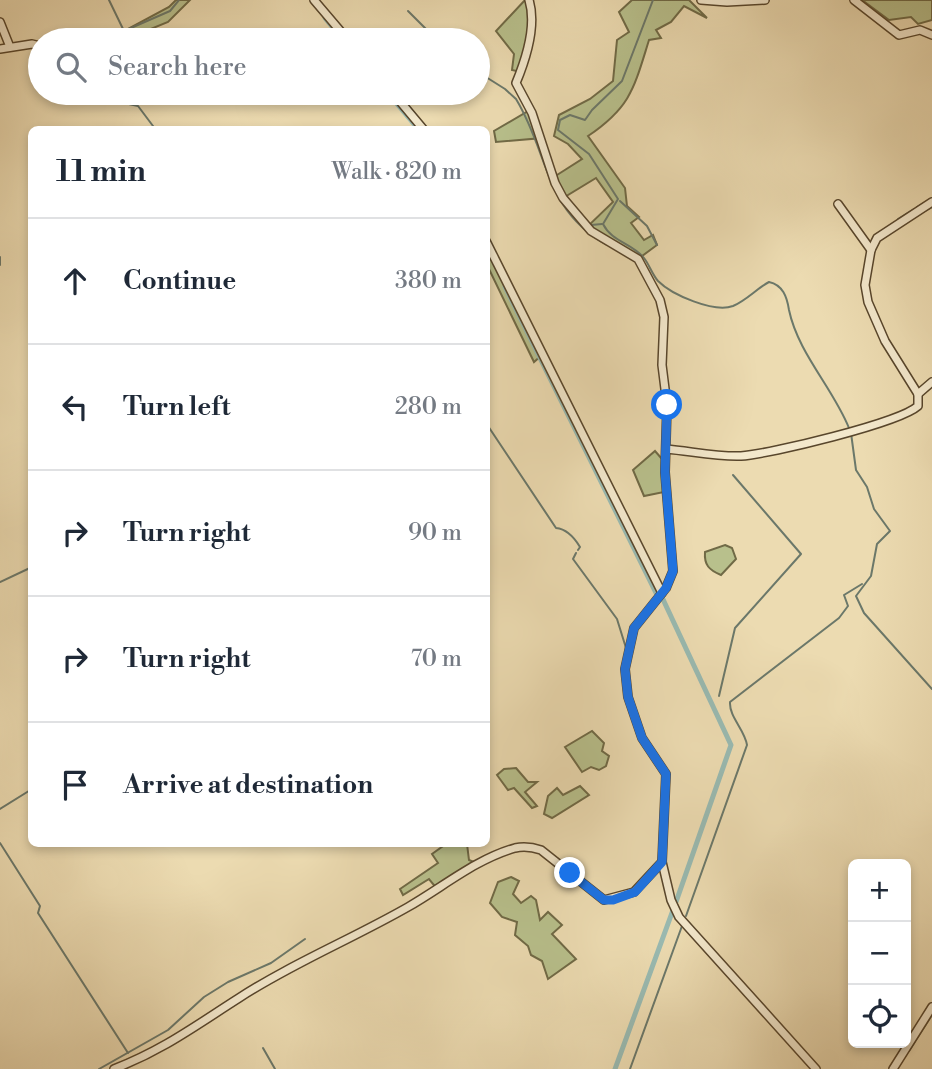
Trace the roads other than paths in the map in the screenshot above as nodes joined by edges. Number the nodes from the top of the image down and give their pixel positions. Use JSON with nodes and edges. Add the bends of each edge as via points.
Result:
{"nodes":[{"id":1,"x":314,"y":0,"type":"edge"},
{"id":2,"x":529,"y":0,"type":"edge"},
{"id":3,"x":701,"y":0,"type":"edge"},
{"id":4,"x":765,"y":0,"type":"edge"},
{"id":5,"x":854,"y":0,"type":"edge"},
{"id":6,"x":0,"y":22,"type":"edge"},
{"id":7,"x":338,"y":28,"type":"edge"},
{"id":8,"x":932,"y":35,"type":"edge"},
{"id":9,"x":28,"y":46,"type":"edge"},
{"id":10,"x":9,"y":47,"type":"junction"},
{"id":11,"x":0,"y":50,"type":"edge"},
{"id":12,"x":403,"y":105,"type":"edge"},
{"id":13,"x":421,"y":126,"type":"edge"},
{"id":14,"x":932,"y":202,"type":"edge"},
{"id":15,"x":838,"y":204,"type":"dead end"},
{"id":16,"x":490,"y":249,"type":"edge"},
{"id":17,"x":871,"y":250,"type":"junction"},
{"id":18,"x":932,"y":382,"type":"edge"},
{"id":19,"x":918,"y":394,"type":"junction"},
{"id":20,"x":666,"y":449,"type":"junction"},
{"id":21,"x":662,"y":593,"type":"junction"},
{"id":22,"x":662,"y":862,"type":"junction"},
{"id":23,"x":932,"y":1007,"type":"edge"},
{"id":24,"x":114,"y":1069,"type":"edge"},
{"id":25,"x":816,"y":1069,"type":"edge"},
{"id":26,"x":893,"y":1069,"type":"edge"}],
"edges":[{"from":1,"to":7,"type":"street"},
{"from":2,"to":20,"type":"street","via":[[533,20],[527,38],[528,57],[516,83],[532,113],[555,183],[591,231],[638,260],[660,300]]},
{"from":3,"to":4,"type":"street"},
{"from":5,"to":8,"type":"street","via":[[899,35],[920,30]]},
{"from":6,"to":10,"type":"street"},
{"from":9,"to":10,"type":"street"},
{"from":10,"to":11,"type":"street"},
{"from":12,"to":13,"type":"street"},
{"from":14,"to":17,"type":"street","via":[[887,230]]},
{"from":15,"to":17,"type":"street"},
{"from":16,"to":21,"type":"street"},
{"from":17,"to":19,"type":"street","via":[[865,285],[868,302],[885,341]]},
{"from":18,"to":19,"type":"street"},
{"from":19,"to":20,"type":"street","via":[[914,409],[850,430],[739,456]]},
{"from":20,"to":21,"type":"street","via":[[673,571]]},
{"from":21,"to":22,"type":"street","via":[[634,628],[625,669],[628,697],[642,738],[666,774]]},
{"from":22,"to":24,"type":"street","via":[[635,892],[604,900],[541,850],[531,846],[507,851],[238,998],[178,1040]]},
{"from":22,"to":25,"type":"street","via":[[671,900],[684,922]]},
{"from":23,"to":26,"type":"street"}]}
